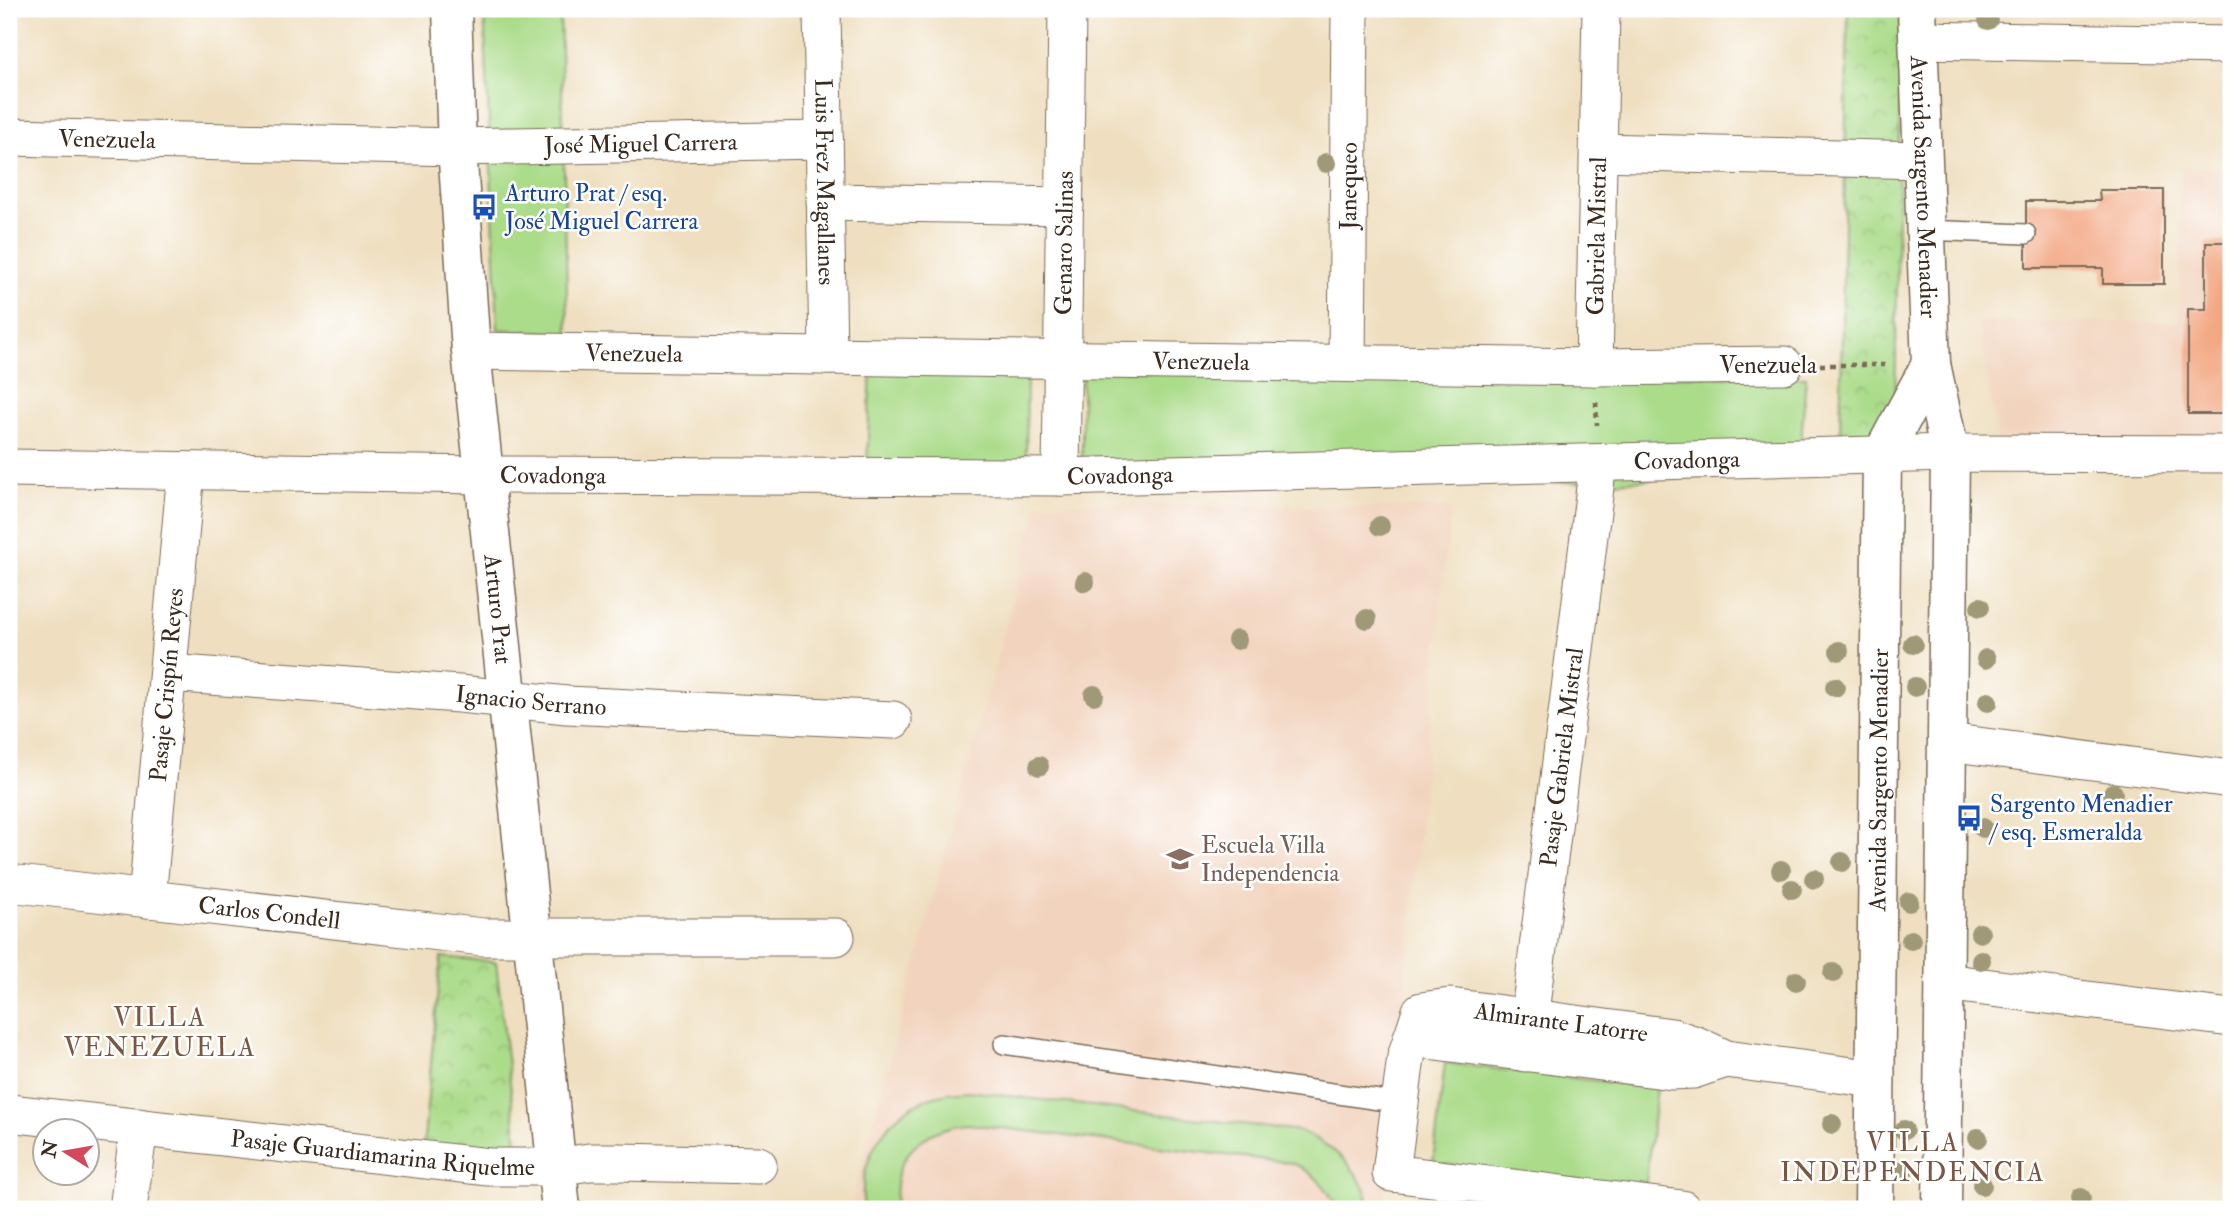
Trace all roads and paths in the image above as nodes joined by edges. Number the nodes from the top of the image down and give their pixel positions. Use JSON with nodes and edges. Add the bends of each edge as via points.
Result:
{"nodes":[{"id":1,"x":452,"y":9,"type":"edge"},
{"id":2,"x":822,"y":9,"type":"edge"},
{"id":3,"x":1068,"y":9,"type":"edge"},
{"id":4,"x":1350,"y":9,"type":"edge"},
{"id":5,"x":1601,"y":9,"type":"edge"},
{"id":6,"x":1918,"y":24,"type":"edge"},
{"id":7,"x":2231,"y":45,"type":"edge"},
{"id":8,"x":9,"y":137,"type":"edge"},
{"id":9,"x":824,"y":140,"type":"junction"},
{"id":10,"x":457,"y":147,"type":"junction"},
{"id":11,"x":1599,"y":152,"type":"junction"},
{"id":12,"x":1922,"y":160,"type":"junction"},
{"id":13,"x":825,"y":202,"type":"junction"},
{"id":14,"x":1065,"y":206,"type":"junction"},
{"id":15,"x":1924,"y":230,"type":"junction"},
{"id":16,"x":2026,"y":234,"type":"dead end"},
{"id":17,"x":471,"y":351,"type":"junction"},
{"id":18,"x":828,"y":356,"type":"junction"},
{"id":19,"x":1063,"y":360,"type":"junction"},
{"id":20,"x":1347,"y":363,"type":"junction"},
{"id":21,"x":1931,"y":364,"type":"junction"},
{"id":22,"x":1784,"y":365,"type":"joint"},
{"id":23,"x":1594,"y":367,"type":"junction"},
{"id":24,"x":1950,"y":453,"type":"junction"},
{"id":25,"x":2231,"y":454,"type":"edge"},
{"id":26,"x":1882,"y":455,"type":"junction"},
{"id":27,"x":1598,"y":463,"type":"junction"},
{"id":28,"x":9,"y":468,"type":"edge"},
{"id":29,"x":186,"y":471,"type":"junction"},
{"id":30,"x":484,"y":475,"type":"junction"},
{"id":31,"x":1061,"y":477,"type":"junction"},
{"id":32,"x":168,"y":673,"type":"junction"},
{"id":33,"x":508,"y":699,"type":"junction"},
{"id":34,"x":893,"y":720,"type":"dead end"},
{"id":35,"x":1947,"y":742,"type":"junction"},
{"id":36,"x":2231,"y":779,"type":"edge"},
{"id":37,"x":9,"y":883,"type":"edge"},
{"id":38,"x":147,"y":899,"type":"junction"},
{"id":39,"x":532,"y":936,"type":"junction"},
{"id":40,"x":836,"y":937,"type":"dead end"},
{"id":41,"x":1944,"y":982,"type":"junction"},
{"id":42,"x":2231,"y":1018,"type":"edge"},
{"id":43,"x":1527,"y":1035,"type":"junction"},
{"id":44,"x":1004,"y":1044,"type":"dead end"},
{"id":45,"x":1875,"y":1079,"type":"junction"},
{"id":46,"x":1399,"y":1100,"type":"junction"},
{"id":47,"x":9,"y":1113,"type":"edge"},
{"id":48,"x":139,"y":1127,"type":"junction"},
{"id":49,"x":758,"y":1165,"type":"dead end"},
{"id":50,"x":556,"y":1167,"type":"junction"},
{"id":51,"x":1627,"y":1206,"type":"edge"},
{"id":52,"x":128,"y":1209,"type":"edge"},
{"id":53,"x":561,"y":1209,"type":"edge"},
{"id":54,"x":1682,"y":1209,"type":"edge"},
{"id":55,"x":1874,"y":1209,"type":"edge"},
{"id":56,"x":1942,"y":1209,"type":"edge"}],
"edges":[{"from":1,"to":10,"type":"main road","name":"Arturo Prat"},
{"from":2,"to":9,"type":"street","name":"Luis Frez Magallanes"},
{"from":3,"to":14,"type":"street","name":"Genaro Salinas"},
{"from":4,"to":20,"type":"street","name":"Janequeo"},
{"from":5,"to":11,"type":"street","name":"Gabriela Mistral"},
{"from":6,"to":7,"type":"street"},
{"from":6,"to":12,"type":"main road","name":"Avenida Sargento Menadier"},
{"from":8,"to":10,"type":"street","name":"Venezuela"},
{"from":9,"to":10,"type":"street","name":"José Miguel Carrera"},
{"from":9,"to":13,"type":"street","name":"Luis Frez Magallanes"},
{"from":10,"to":17,"type":"main road","name":"Arturo Prat"},
{"from":11,"to":12,"type":"street"},
{"from":11,"to":23,"type":"street","name":"Gabriela Mistral"},
{"from":12,"to":15,"type":"main road","name":"Avenida Sargento Menadier"},
{"from":13,"to":14,"type":"street"},
{"from":13,"to":18,"type":"street","name":"Luis Frez Magallanes"},
{"from":14,"to":19,"type":"street","name":"Genaro Salinas"},
{"from":15,"to":16,"type":"lane"},
{"from":15,"to":21,"type":"main road","name":"Avenida Sargento Menadier"},
{"from":17,"to":18,"type":"street","name":"Venezuela"},
{"from":17,"to":30,"type":"main road","name":"Arturo Prat"},
{"from":18,"to":19,"type":"street","name":"Venezuela"},
{"from":19,"to":20,"type":"street","name":"Venezuela"},
{"from":19,"to":31,"type":"street","name":"Genaro Salinas"},
{"from":20,"to":23,"type":"street","name":"Venezuela"},
{"from":21,"to":22,"type":"path","name":"Venezuela"},
{"from":21,"to":24,"type":"main road","name":"Avenida Sargento Menadier"},
{"from":21,"to":26,"type":"main road","name":"Avenida Sargento Menadier"},
{"from":22,"to":23,"type":"street","name":"Venezuela"},
{"from":23,"to":27,"type":"path"},
{"from":24,"to":25,"type":"street","name":"Covadonga"},
{"from":24,"to":26,"type":"street","name":"Covadonga"},
{"from":24,"to":35,"type":"main road","name":"Avenida Sargento Menadier"},
{"from":26,"to":27,"type":"street","name":"Covadonga"},
{"from":26,"to":45,"type":"main road","name":"Avenida Sargento Menadier"},
{"from":27,"to":31,"type":"street","name":"Covadonga"},
{"from":27,"to":43,"type":"street","name":"Pasaje Gabriela Mistral"},
{"from":28,"to":29,"type":"street","name":"Covadonga"},
{"from":29,"to":30,"type":"street","name":"Covadonga"},
{"from":29,"to":32,"type":"street","name":"Pasaje Crispín Reyes"},
{"from":30,"to":31,"type":"street","name":"Covadonga"},
{"from":30,"to":33,"type":"main road","name":"Arturo Prat"},
{"from":32,"to":33,"type":"street","name":"Ignacio Serrano"},
{"from":32,"to":38,"type":"street","name":"Pasaje Crispín Reyes"},
{"from":33,"to":34,"type":"street","name":"Ignacio Serrano"},
{"from":33,"to":39,"type":"main road","name":"Arturo Prat"},
{"from":35,"to":36,"type":"street"},
{"from":35,"to":41,"type":"main road","name":"Avenida Sargento Menadier"},
{"from":37,"to":38,"type":"street","name":"Carlos Condell"},
{"from":38,"to":39,"type":"street","name":"Carlos Condell","via":[[483,937]]},
{"from":39,"to":40,"type":"street","name":"Carlos Condell"},
{"from":39,"to":50,"type":"main road","name":"Arturo Prat"},
{"from":41,"to":42,"type":"street"},
{"from":41,"to":56,"type":"main road","name":"Avenida Sargento Menadier"},
{"from":43,"to":45,"type":"street","name":"Almirante Latorre","via":[[1672,1037],[1726,1059]]},
{"from":43,"to":46,"type":"street","name":"Almirante Latorre","via":[[1450,1007],[1421,1011]]},
{"from":44,"to":46,"type":"lane"},
{"from":45,"to":55,"type":"main road","name":"Avenida Sargento Menadier"},
{"from":46,"to":51,"type":"street","name":"Almirante Latorre","via":[[1391,1173]]},
{"from":47,"to":48,"type":"street","name":"Pasaje Guardiamarina Riquelme"},
{"from":48,"to":50,"type":"street","name":"Pasaje Guardiamarina Riquelme","via":[[489,1167]]},
{"from":48,"to":52,"type":"street"},
{"from":49,"to":50,"type":"street","name":"Pasaje Guardiamarina Riquelme","via":[[599,1162]]},
{"from":50,"to":53,"type":"main road","name":"Arturo Prat"},
{"from":51,"to":54,"type":"street"}]}
